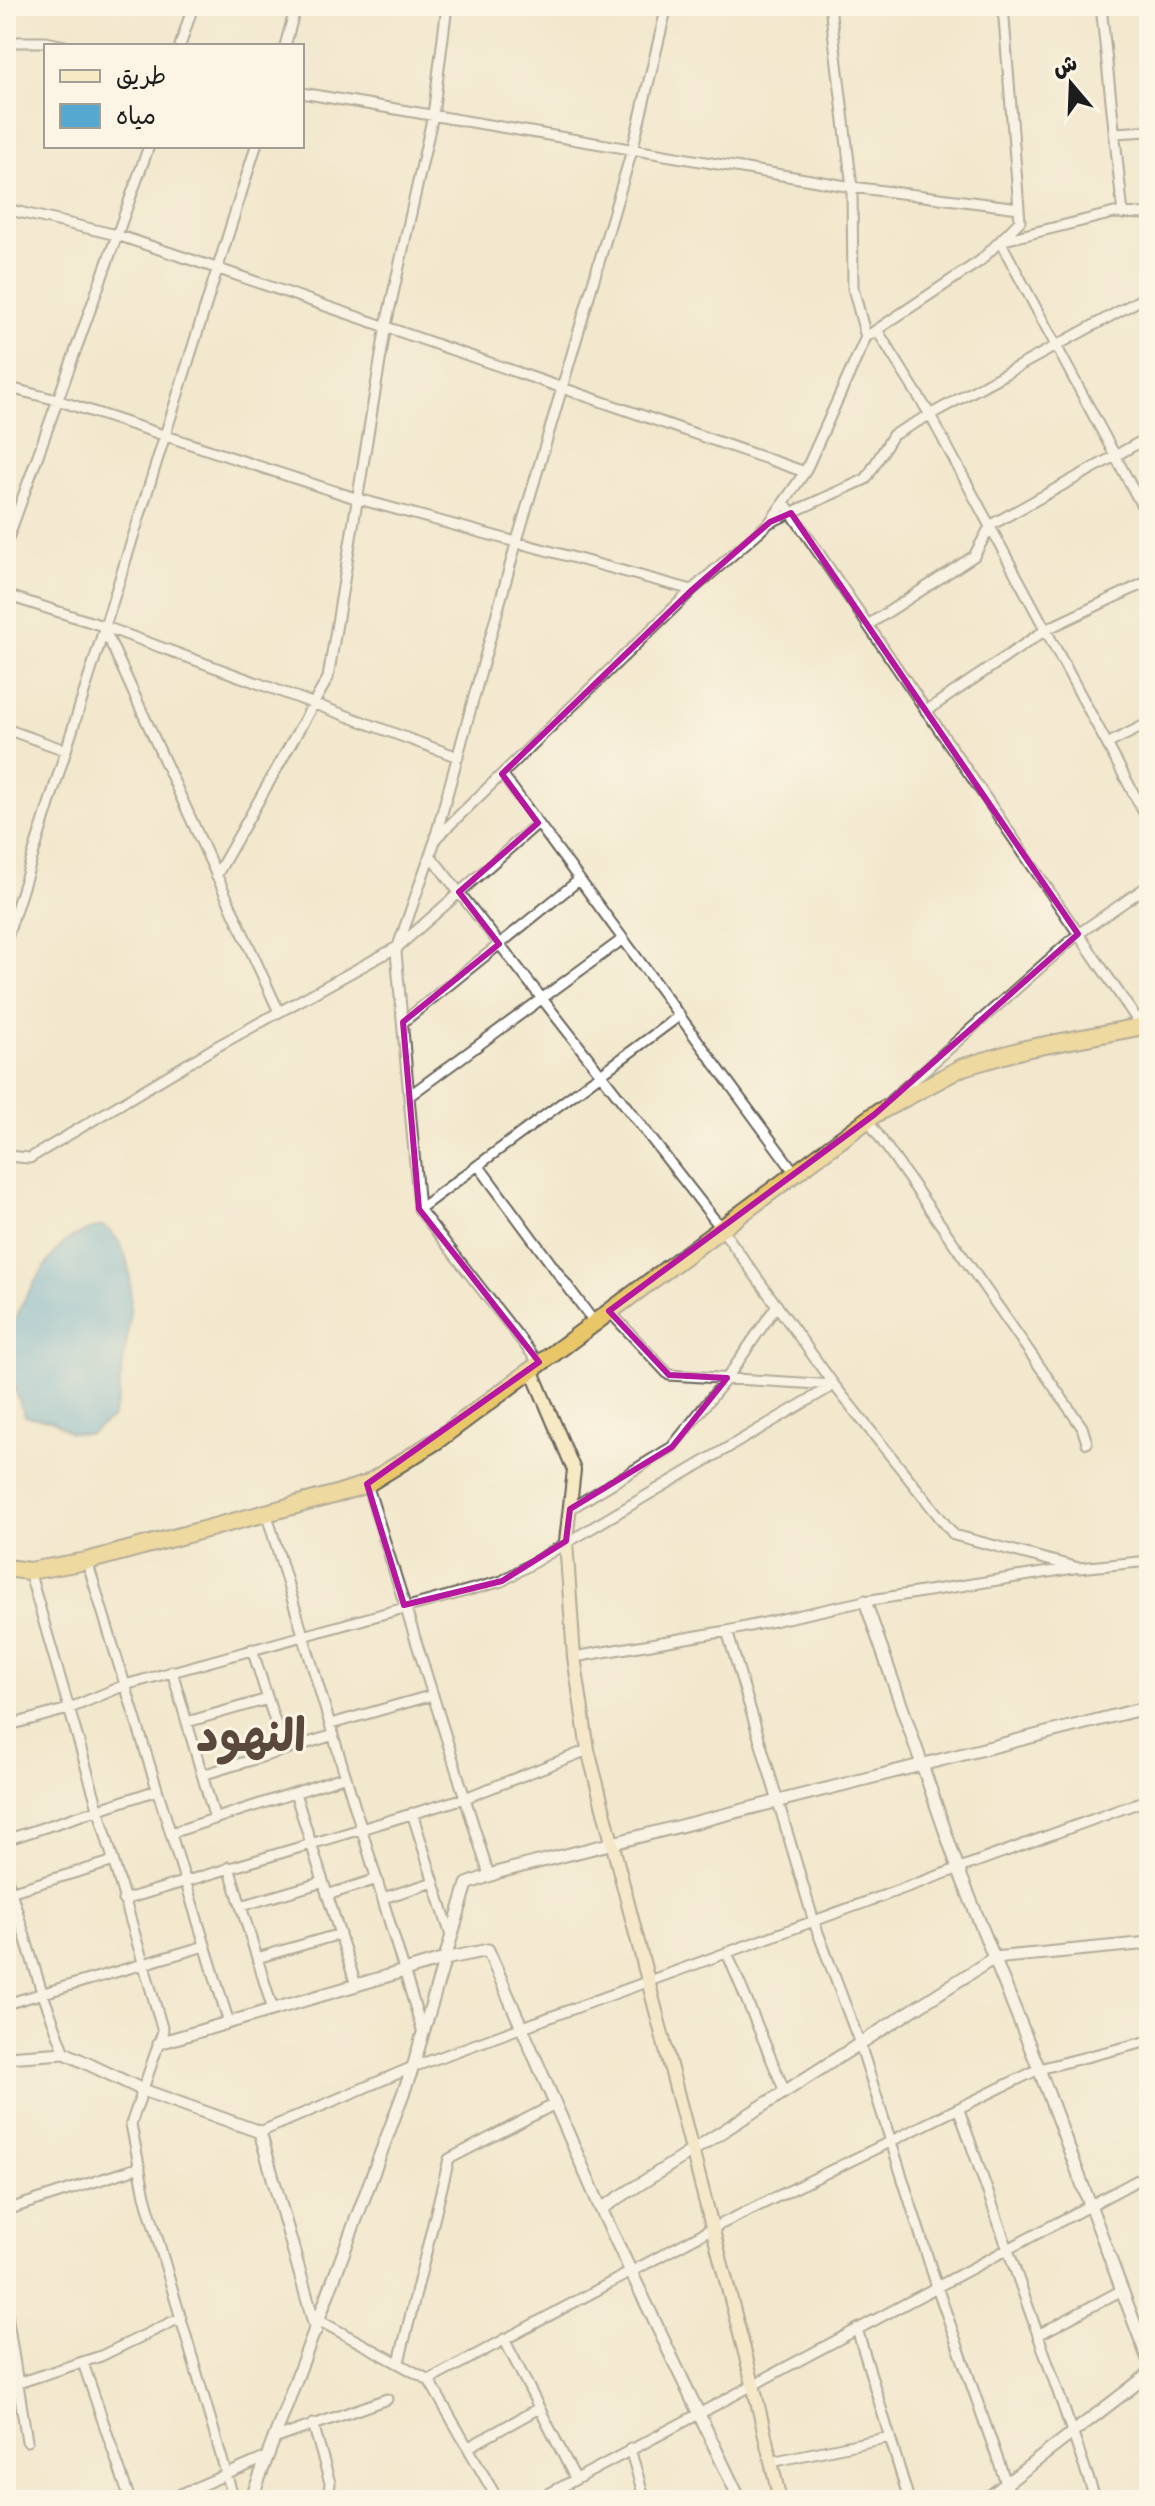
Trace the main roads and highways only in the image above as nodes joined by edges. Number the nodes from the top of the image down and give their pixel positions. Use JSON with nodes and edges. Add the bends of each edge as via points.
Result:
{"nodes":[{"id":1,"x":1145,"y":1026,"type":"edge"},
{"id":2,"x":535,"y":1366,"type":"junction"},
{"id":3,"x":6,"y":1568,"type":"edge"},
{"id":4,"x":780,"y":2500,"type":"edge"}],
"edges":[{"from":1,"to":2,"type":"highway","via":[[963,1067],[871,1117]]},
{"from":2,"to":3,"type":"highway","via":[[436,1441],[367,1484],[87,1561],[29,1571]]},
{"from":2,"to":4,"type":"main road","via":[[574,1470],[566,1541],[574,1657],[588,1750]]}]}
